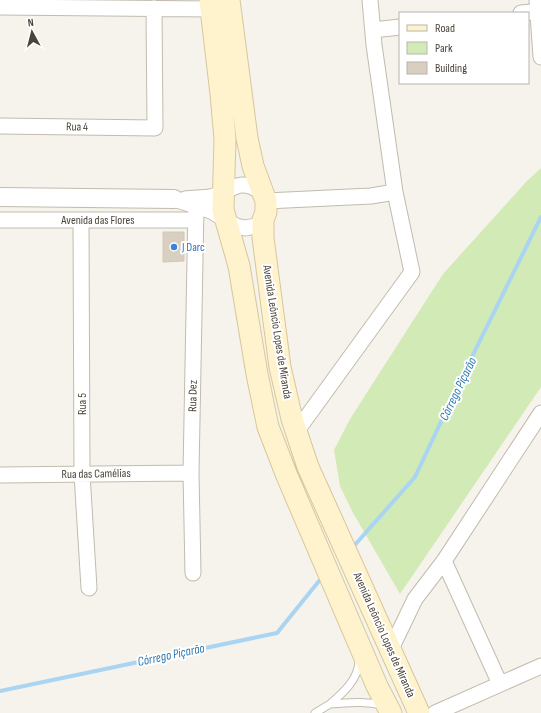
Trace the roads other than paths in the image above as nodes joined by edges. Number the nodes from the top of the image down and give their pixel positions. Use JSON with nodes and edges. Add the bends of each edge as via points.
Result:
{"nodes":[{"id":1,"x":370,"y":0,"type":"edge"},
{"id":2,"x":216,"y":3,"type":"edge"},
{"id":3,"x":0,"y":7,"type":"edge"},
{"id":4,"x":539,"y":7,"type":"edge"},
{"id":5,"x":154,"y":8,"type":"junction"},
{"id":6,"x":524,"y":12,"type":"edge"},
{"id":7,"x":399,"y":27,"type":"edge"},
{"id":8,"x":373,"y":30,"type":"junction"},
{"id":9,"x":541,"y":57,"type":"edge"},
{"id":10,"x":0,"y":126,"type":"edge"},
{"id":11,"x":224,"y":191,"type":"junction"},
{"id":12,"x":396,"y":192,"type":"junction"},
{"id":13,"x":0,"y":197,"type":"edge"},
{"id":14,"x":174,"y":199,"type":"junction"},
{"id":15,"x":263,"y":204,"type":"junction"},
{"id":16,"x":196,"y":213,"type":"junction"},
{"id":17,"x":0,"y":220,"type":"edge"},
{"id":18,"x":81,"y":220,"type":"junction"},
{"id":19,"x":227,"y":222,"type":"junction"},
{"id":20,"x":540,"y":418,"type":"edge"},
{"id":21,"x":296,"y":432,"type":"junction"},
{"id":22,"x":192,"y":472,"type":"junction"},
{"id":23,"x":82,"y":474,"type":"junction"},
{"id":24,"x":0,"y":476,"type":"edge"},
{"id":25,"x":444,"y":561,"type":"junction"},
{"id":26,"x":193,"y":573,"type":"dead end"},
{"id":27,"x":89,"y":588,"type":"dead end"},
{"id":28,"x":359,"y":644,"type":"junction"},
{"id":29,"x":391,"y":649,"type":"junction"},
{"id":30,"x":541,"y":666,"type":"edge"},
{"id":31,"x":500,"y":684,"type":"junction"},
{"id":32,"x":330,"y":704,"type":"junction"},
{"id":33,"x":390,"y":710,"type":"edge"},
{"id":34,"x":314,"y":713,"type":"edge"},
{"id":35,"x":419,"y":713,"type":"edge"},
{"id":36,"x":435,"y":713,"type":"edge"}],
"edges":[{"from":1,"to":8,"type":"street"},
{"from":2,"to":5,"type":"street"},
{"from":2,"to":11,"type":"main road","name":"Avenida Leôncio Lopes de Miranda","via":[[225,139]]},
{"from":2,"to":15,"type":"main road","name":"Avenida Leôncio Lopes de Miranda"},
{"from":3,"to":5,"type":"street"},
{"from":4,"to":6,"type":"street"},
{"from":4,"to":9,"type":"street"},
{"from":5,"to":10,"type":"street","name":"Rua 4","via":[[155,128]]},
{"from":7,"to":8,"type":"street"},
{"from":8,"to":12,"type":"street"},
{"from":11,"to":14,"type":"street","via":[[210,197]]},
{"from":11,"to":15,"type":"street","via":[[244,185],[254,187]]},
{"from":11,"to":19,"type":"main road","name":"Avenida Leôncio Lopes de Miranda","via":[[223,210]]},
{"from":12,"to":15,"type":"street"},
{"from":12,"to":21,"type":"street","via":[[412,272]]},
{"from":13,"to":14,"type":"street","name":"Avenida das Flores"},
{"from":14,"to":16,"type":"street"},
{"from":15,"to":19,"type":"street","via":[[256,226],[245,228]]},
{"from":15,"to":21,"type":"main road","name":"Avenida Leôncio Lopes de Miranda","via":[[263,238],[280,367]]},
{"from":16,"to":18,"type":"street","name":"Avenida das Flores"},
{"from":16,"to":19,"type":"street","via":[[211,211]]},
{"from":16,"to":22,"type":"street","name":"Rua Dez"},
{"from":17,"to":18,"type":"street","name":"Avenida das Flores"},
{"from":18,"to":23,"type":"street","name":"Rua 5"},
{"from":19,"to":28,"type":"main road","name":"Avenida Leôncio Lopes de Miranda","via":[[239,266],[268,427]]},
{"from":20,"to":25,"type":"street"},
{"from":21,"to":29,"type":"main road","name":"Avenida Leôncio Lopes de Miranda","via":[[308,467]]},
{"from":22,"to":23,"type":"street","name":"Rua das Camélias"},
{"from":22,"to":26,"type":"street","name":"Rua Dez"},
{"from":23,"to":24,"type":"street","name":"Rua das Camélias"},
{"from":23,"to":27,"type":"street","name":"Rua 5"},
{"from":25,"to":29,"type":"street","via":[[415,599]]},
{"from":25,"to":31,"type":"street"},
{"from":28,"to":32,"type":"lane","via":[[357,672],[346,689]]},
{"from":28,"to":33,"type":"main road","name":"Avenida Leôncio Lopes de Miranda"},
{"from":29,"to":35,"type":"main road","name":"Avenida Leôncio Lopes de Miranda"},
{"from":30,"to":31,"type":"street"},
{"from":31,"to":36,"type":"street"},
{"from":32,"to":33,"type":"lane","via":[[369,702]]},
{"from":32,"to":34,"type":"lane"}]}
